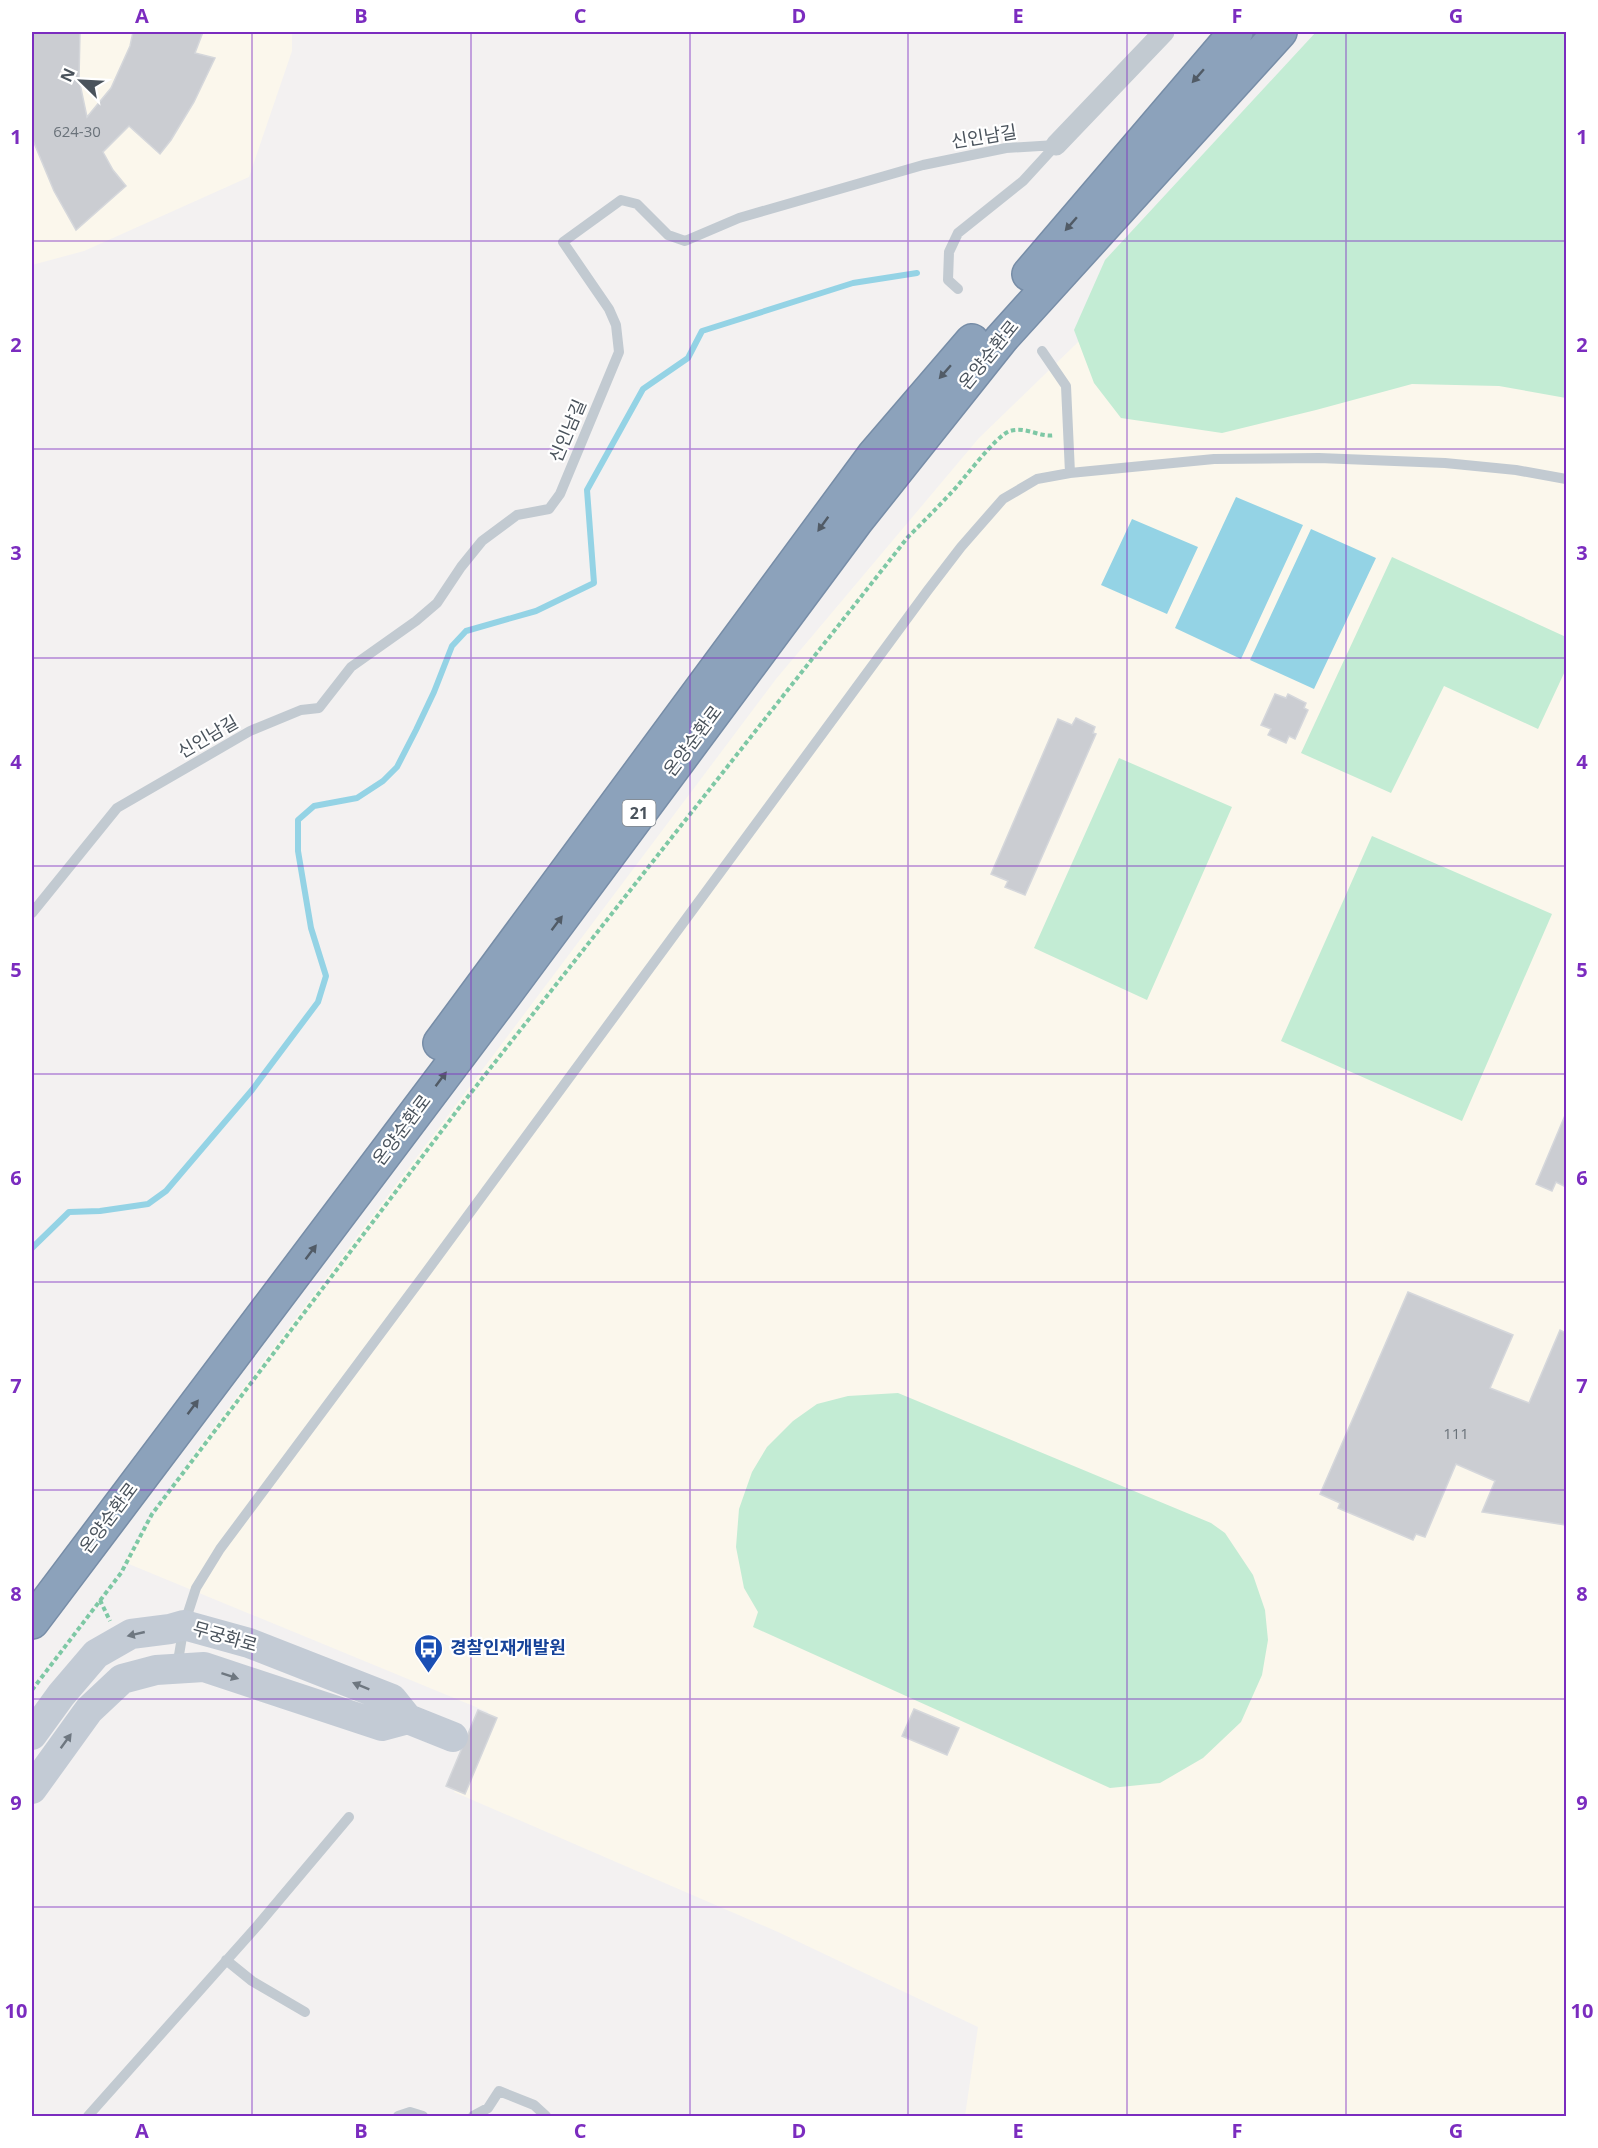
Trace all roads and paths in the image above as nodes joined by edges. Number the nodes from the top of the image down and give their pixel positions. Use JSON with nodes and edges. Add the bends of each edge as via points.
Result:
{"nodes":[{"id":1,"x":1164,"y":32,"type":"edge"},
{"id":2,"x":1236,"y":32,"type":"edge"},
{"id":3,"x":1280,"y":32,"type":"edge"},
{"id":4,"x":1056,"y":145,"type":"junction"},
{"id":5,"x":958,"y":289,"type":"dead end"},
{"id":6,"x":1042,"y":351,"type":"dead end"},
{"id":7,"x":1068,"y":433,"type":"junction"},
{"id":8,"x":1070,"y":474,"type":"junction"},
{"id":9,"x":1566,"y":479,"type":"edge"},
{"id":10,"x":32,"y":913,"type":"edge"},
{"id":11,"x":32,"y":1587,"type":"edge"},
{"id":12,"x":32,"y":1622,"type":"edge"},
{"id":13,"x":184,"y":1625,"type":"junction"},
{"id":14,"x":177,"y":1668,"type":"junction"},
{"id":15,"x":32,"y":1690,"type":"edge"},
{"id":16,"x":408,"y":1719,"type":"junction"},
{"id":17,"x":32,"y":1735,"type":"edge"},
{"id":18,"x":453,"y":1737,"type":"dead end"},
{"id":19,"x":32,"y":1789,"type":"edge"},
{"id":20,"x":349,"y":1817,"type":"dead end"},
{"id":21,"x":226,"y":1960,"type":"junction"},
{"id":22,"x":305,"y":2012,"type":"dead end"},
{"id":23,"x":88,"y":2116,"type":"edge"},
{"id":24,"x":398,"y":2116,"type":"edge"},
{"id":25,"x":423,"y":2116,"type":"edge"},
{"id":26,"x":473,"y":2116,"type":"edge"},
{"id":27,"x":546,"y":2116,"type":"edge"}],
"edges":[{"from":1,"to":4,"type":"street"},
{"from":2,"to":11,"type":"highway","name":"온양순환로","number":"21","one_way":true,"via":[[874,455]]},
{"from":12,"to":3,"type":"highway","name":"온양순환로","number":"21","one_way":true,"via":[[857,520],[1002,338]]},
{"from":4,"to":5,"type":"lane","via":[[1023,181],[958,233],[949,252],[948,280]]},
{"from":4,"to":10,"type":"lane","name":"신인남길","via":[[1006,148],[923,165],[739,218],[685,241],[668,235],[637,204],[621,200],[563,242],[609,309],[616,325],[619,352],[560,494],[549,509],[517,515],[482,541],[436,603],[351,667],[319,708],[301,710],[250,731],[117,808]]},
{"from":6,"to":7,"type":"lane","via":[[1066,386]]},
{"from":7,"to":8,"type":"lane"},
{"from":7,"to":15,"type":"path","via":[[1049,436],[1026,429],[1009,431],[908,537],[437,1136],[152,1514],[121,1573]]},
{"from":8,"to":9,"type":"lane","via":[[1214,459],[1319,458],[1445,463]]},
{"from":8,"to":13,"type":"lane","via":[[1037,479],[1003,499],[954,555],[220,1549],[196,1588]]},
{"from":13,"to":14,"type":"lane"},
{"from":16,"to":13,"type":"street","name":"무궁화로","one_way":true,"via":[[392,1699],[249,1643]]},
{"from":13,"to":17,"type":"street","name":"무궁화로","one_way":true,"via":[[131,1634],[96,1654]]},
{"from":14,"to":16,"type":"street","name":"무궁화로","one_way":true,"via":[[204,1667],[382,1726]]},
{"from":19,"to":14,"type":"street","name":"무궁화로","one_way":true,"via":[[89,1710],[122,1679]]},
{"from":16,"to":18,"type":"street","name":"무궁화로"},
{"from":20,"to":21,"type":"lane"},
{"from":21,"to":22,"type":"lane","via":[[252,1981]]},
{"from":21,"to":23,"type":"lane"},
{"from":24,"to":25,"type":"lane","via":[[410,2112]]},
{"from":26,"to":27,"type":"lane","via":[[488,2108],[499,2091],[534,2105]]}]}
